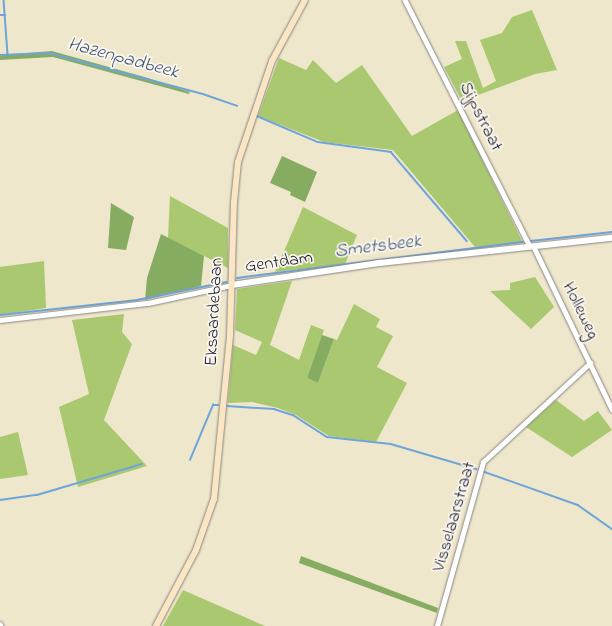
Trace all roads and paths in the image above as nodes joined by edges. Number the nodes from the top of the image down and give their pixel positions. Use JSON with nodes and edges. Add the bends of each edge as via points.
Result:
{"nodes":[{"id":1,"x":305,"y":0,"type":"edge"},
{"id":2,"x":405,"y":0,"type":"edge"},
{"id":3,"x":612,"y":238,"type":"edge"},
{"id":4,"x":532,"y":246,"type":"junction"},
{"id":5,"x":232,"y":285,"type":"junction"},
{"id":6,"x":0,"y":320,"type":"edge"},
{"id":7,"x":590,"y":363,"type":"junction"},
{"id":8,"x":612,"y":409,"type":"edge"},
{"id":9,"x":156,"y":626,"type":"edge"},
{"id":10,"x":437,"y":626,"type":"edge"}],
"edges":[{"from":1,"to":5,"type":"main road","name":"Eksaardebaan","via":[[272,62],[240,156],[234,196]]},
{"from":2,"to":4,"type":"street","name":"Sijpstraat"},
{"from":3,"to":4,"type":"street","name":"Gentdam"},
{"from":4,"to":5,"type":"street","name":"Gentdam","via":[[358,266]]},
{"from":4,"to":7,"type":"street","name":"Holleweg"},
{"from":5,"to":6,"type":"street","name":"Gentdam","via":[[148,303]]},
{"from":5,"to":9,"type":"main road","name":"Eksaardebaan","via":[[228,363],[212,507],[189,565]]},
{"from":7,"to":8,"type":"street","name":"Holleweg"},
{"from":7,"to":10,"type":"street","name":"Visselaarstraat","via":[[483,462]]}]}
